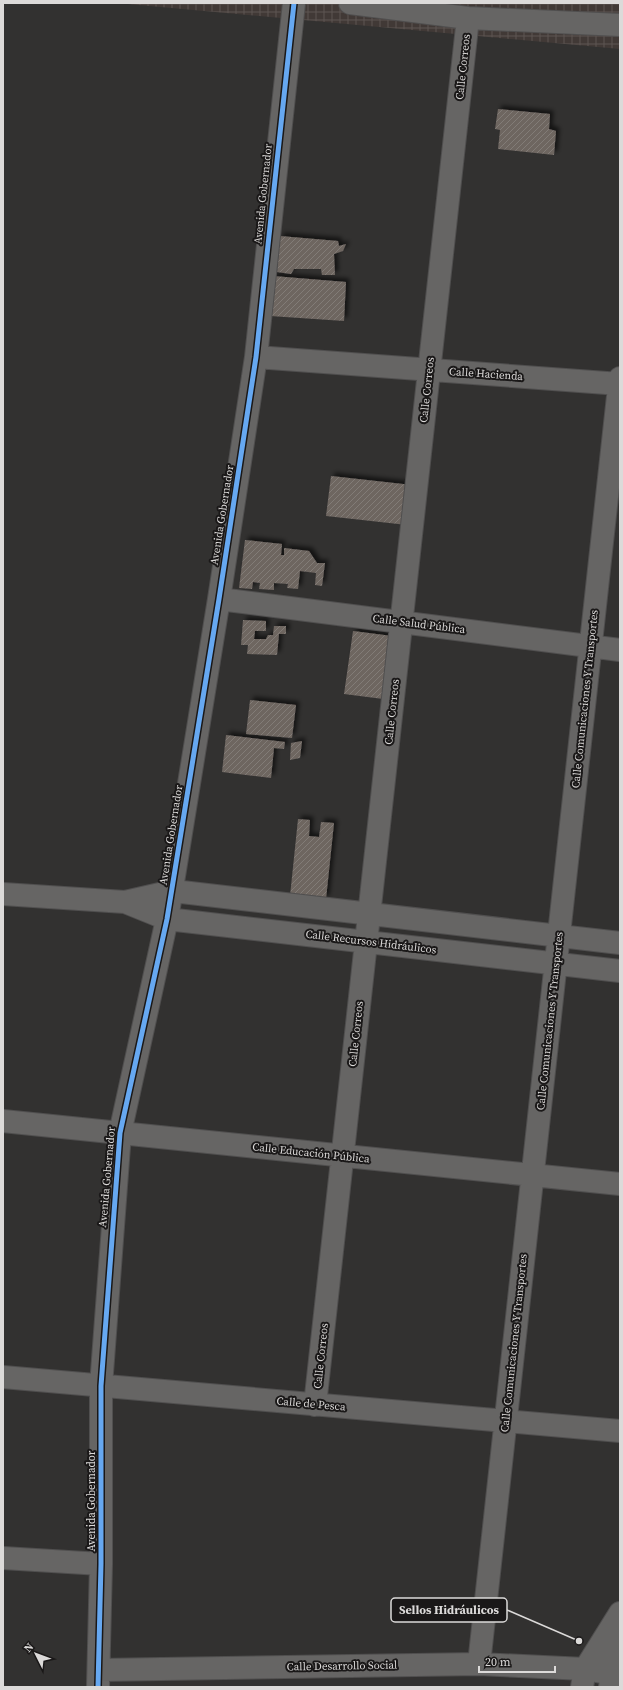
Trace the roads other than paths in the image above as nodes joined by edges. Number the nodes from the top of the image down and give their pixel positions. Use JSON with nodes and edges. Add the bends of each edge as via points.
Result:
{"nodes":[{"id":1,"x":294,"y":3,"type":"edge"},
{"id":2,"x":350,"y":3,"type":"edge"},
{"id":3,"x":468,"y":18,"type":"junction"},
{"id":4,"x":620,"y":25,"type":"edge"},
{"id":5,"x":256,"y":357,"type":"junction"},
{"id":6,"x":430,"y":370,"type":"junction"},
{"id":7,"x":620,"y":382,"type":"edge"},
{"id":8,"x":219,"y":599,"type":"junction"},
{"id":9,"x":402,"y":622,"type":"junction"},
{"id":10,"x":591,"y":646,"type":"junction"},
{"id":11,"x":620,"y":650,"type":"edge"},
{"id":12,"x":172,"y":891,"type":"junction"},
{"id":13,"x":3,"y":894,"type":"edge"},
{"id":14,"x":125,"y":902,"type":"junction"},
{"id":15,"x":369,"y":914,"type":"junction"},
{"id":16,"x":167,"y":919,"type":"junction"},
{"id":17,"x":559,"y":936,"type":"junction"},
{"id":18,"x":366,"y":942,"type":"junction"},
{"id":19,"x":620,"y":943,"type":"edge"},
{"id":20,"x":556,"y":964,"type":"junction"},
{"id":21,"x":620,"y":971,"type":"edge"},
{"id":22,"x":3,"y":1121,"type":"edge"},
{"id":23,"x":120,"y":1133,"type":"junction"},
{"id":24,"x":342,"y":1156,"type":"junction"},
{"id":25,"x":533,"y":1175,"type":"junction"},
{"id":26,"x":620,"y":1184,"type":"edge"},
{"id":27,"x":3,"y":1377,"type":"edge"},
{"id":28,"x":101,"y":1386,"type":"junction"},
{"id":29,"x":315,"y":1405,"type":"junction"},
{"id":30,"x":506,"y":1421,"type":"junction"},
{"id":31,"x":620,"y":1431,"type":"edge"},
{"id":32,"x":3,"y":1558,"type":"edge"},
{"id":33,"x":100,"y":1564,"type":"junction"},
{"id":34,"x":620,"y":1613,"type":"edge"},
{"id":35,"x":620,"y":1622,"type":"edge"},
{"id":36,"x":479,"y":1664,"type":"junction"},
{"id":37,"x":584,"y":1678,"type":"edge"},
{"id":38,"x":98,"y":1679,"type":"edge"},
{"id":39,"x":611,"y":1681,"type":"edge"}],
"edges":[{"from":1,"to":5,"type":"street","name":"Avenida Gobernador"},
{"from":2,"to":3,"type":"street"},
{"from":3,"to":4,"type":"street"},
{"from":3,"to":6,"type":"street","name":"Calle Correos"},
{"from":5,"to":6,"type":"street","name":"Calle Hacienda"},
{"from":5,"to":8,"type":"street","name":"Avenida Gobernador"},
{"from":6,"to":7,"type":"street","name":"Calle Hacienda"},
{"from":6,"to":9,"type":"street","name":"Calle Correos"},
{"from":7,"to":10,"type":"street","name":"Calle Comunicaciones Y Transportes"},
{"from":8,"to":9,"type":"street","name":"Calle Salud Pública"},
{"from":8,"to":12,"type":"street","name":"Avenida Gobernador"},
{"from":9,"to":10,"type":"street","name":"Calle Salud Pública"},
{"from":9,"to":15,"type":"street","name":"Calle Correos"},
{"from":10,"to":11,"type":"street","name":"Calle Salud Pública"},
{"from":10,"to":17,"type":"street","name":"Calle Comunicaciones Y Transportes"},
{"from":12,"to":14,"type":"street","name":"Calle Recursos Hidráulicos"},
{"from":12,"to":15,"type":"street","name":"Calle Recursos Hidráulicos"},
{"from":12,"to":16,"type":"street","name":"Avenida Gobernador"},
{"from":13,"to":14,"type":"street","name":"Calle Recursos Hidráulicos"},
{"from":14,"to":16,"type":"street","name":"Calle Recursos Hidráulicos"},
{"from":15,"to":17,"type":"street","name":"Calle Recursos Hidráulicos"},
{"from":15,"to":18,"type":"street","name":"Calle Correos"},
{"from":16,"to":18,"type":"street","name":"Calle Recursos Hidráulicos"},
{"from":16,"to":23,"type":"street","name":"Avenida Gobernador"},
{"from":17,"to":19,"type":"street","name":"Calle Recursos Hidráulicos"},
{"from":17,"to":20,"type":"street","name":"Calle Comunicaciones Y Transportes"},
{"from":18,"to":20,"type":"street","name":"Calle Recursos Hidráulicos"},
{"from":18,"to":24,"type":"street","name":"Calle Correos"},
{"from":20,"to":21,"type":"street","name":"Calle Recursos Hidráulicos"},
{"from":20,"to":25,"type":"street","name":"Calle Comunicaciones Y Transportes"},
{"from":22,"to":23,"type":"street","name":"Calle Educación Pública"},
{"from":23,"to":24,"type":"street","name":"Calle Educación Pública"},
{"from":23,"to":28,"type":"street","name":"Avenida Gobernador"},
{"from":24,"to":25,"type":"street","name":"Calle Educación Pública"},
{"from":24,"to":29,"type":"street","name":"Calle Correos"},
{"from":25,"to":26,"type":"street","name":"Calle Educación Pública"},
{"from":25,"to":30,"type":"street","name":"Calle Comunicaciones Y Transportes"},
{"from":27,"to":28,"type":"street","name":"Calle de Pesca"},
{"from":28,"to":29,"type":"street","name":"Calle de Pesca"},
{"from":28,"to":33,"type":"street","name":"Avenida Gobernador"},
{"from":29,"to":30,"type":"street","name":"Calle de Pesca"},
{"from":30,"to":31,"type":"street","name":"Calle de Pesca"},
{"from":30,"to":36,"type":"street","name":"Calle Comunicaciones Y Transportes"},
{"from":32,"to":33,"type":"street"},
{"from":33,"to":38,"type":"street","name":"Avenida Gobernador"},
{"from":34,"to":37,"type":"street"},
{"from":35,"to":39,"type":"street"},
{"from":36,"to":37,"type":"street","name":"Calle Desarrollo Social"},
{"from":36,"to":38,"type":"street","name":"Calle Desarrollo Social"},
{"from":37,"to":39,"type":"street","name":"Calle Desarrollo Social"}]}
